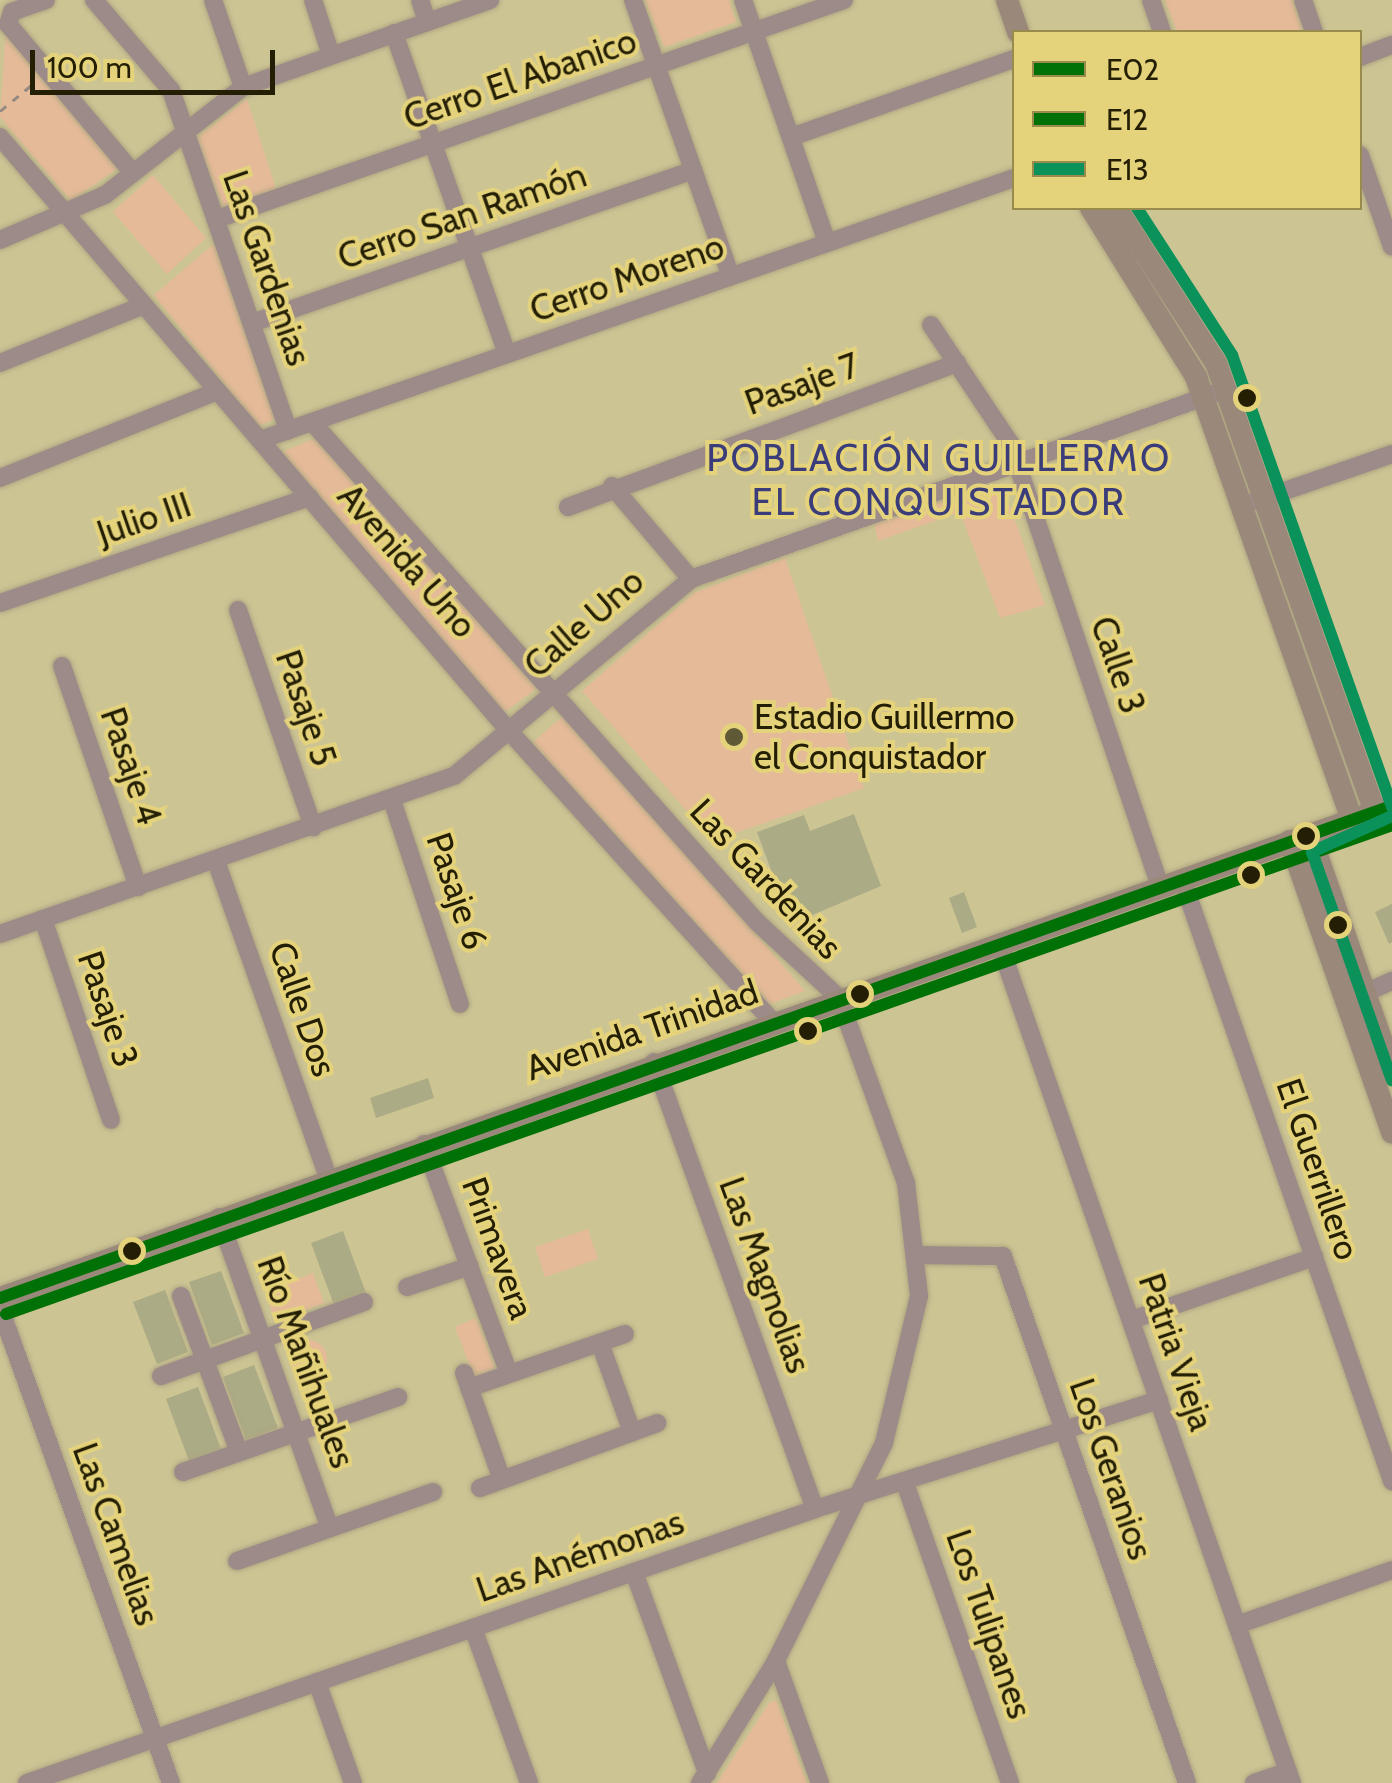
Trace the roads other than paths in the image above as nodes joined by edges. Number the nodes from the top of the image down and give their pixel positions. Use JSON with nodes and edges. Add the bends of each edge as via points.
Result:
{"nodes":[{"id":1,"x":46,"y":0,"type":"edge"},
{"id":2,"x":94,"y":0,"type":"edge"},
{"id":3,"x":213,"y":0,"type":"edge"},
{"id":4,"x":313,"y":0,"type":"edge"},
{"id":5,"x":420,"y":0,"type":"edge"},
{"id":6,"x":490,"y":0,"type":"edge"},
{"id":7,"x":633,"y":0,"type":"edge"},
{"id":8,"x":743,"y":0,"type":"edge"},
{"id":9,"x":844,"y":0,"type":"edge"},
{"id":10,"x":1007,"y":0,"type":"edge"},
{"id":11,"x":1151,"y":0,"type":"edge"},
{"id":12,"x":1303,"y":0,"type":"edge"},
{"id":13,"x":6,"y":16,"type":"edge"},
{"id":14,"x":427,"y":22,"type":"junction"},
{"id":15,"x":1017,"y":30,"type":"edge"},
{"id":16,"x":1161,"y":30,"type":"edge"},
{"id":17,"x":1313,"y":30,"type":"edge"},
{"id":18,"x":754,"y":31,"type":"junction"},
{"id":19,"x":394,"y":33,"type":"junction"},
{"id":20,"x":1392,"y":45,"type":"edge"},
{"id":21,"x":332,"y":56,"type":"junction"},
{"id":22,"x":1362,"y":56,"type":"edge"},
{"id":23,"x":1012,"y":60,"type":"edge"},
{"id":24,"x":656,"y":66,"type":"junction"},
{"id":25,"x":243,"y":87,"type":"junction"},
{"id":26,"x":184,"y":127,"type":"junction"},
{"id":27,"x":0,"y":136,"type":"edge"},
{"id":28,"x":790,"y":137,"type":"junction"},
{"id":29,"x":433,"y":143,"type":"junction"},
{"id":30,"x":1362,"y":161,"type":"edge"},
{"id":31,"x":693,"y":170,"type":"junction"},
{"id":32,"x":133,"y":172,"type":"junction"},
{"id":33,"x":1012,"y":179,"type":"edge"},
{"id":34,"x":1092,"y":210,"type":"edge"},
{"id":35,"x":1118,"y":210,"type":"edge"},
{"id":36,"x":66,"y":214,"type":"junction"},
{"id":37,"x":217,"y":218,"type":"junction"},
{"id":38,"x":0,"y":240,"type":"edge"},
{"id":39,"x":827,"y":243,"type":"junction"},
{"id":40,"x":1392,"y":247,"type":"edge"},
{"id":41,"x":469,"y":248,"type":"junction"},
{"id":42,"x":731,"y":276,"type":"junction"},
{"id":43,"x":144,"y":305,"type":"junction"},
{"id":44,"x":252,"y":323,"type":"junction"},
{"id":45,"x":931,"y":325,"type":"dead end"},
{"id":46,"x":507,"y":354,"type":"junction"},
{"id":47,"x":0,"y":363,"type":"edge"},
{"id":48,"x":957,"y":363,"type":"junction"},
{"id":49,"x":1227,"y":389,"type":"junction"},
{"id":50,"x":218,"y":390,"type":"junction"},
{"id":51,"x":1204,"y":397,"type":"junction"},
{"id":52,"x":312,"y":422,"type":"junction"},
{"id":53,"x":288,"y":430,"type":"junction"},
{"id":54,"x":260,"y":440,"type":"junction"},
{"id":55,"x":1392,"y":454,"type":"edge"},
{"id":56,"x":1014,"y":464,"type":"junction"},
{"id":57,"x":0,"y":478,"type":"edge"},
{"id":58,"x":612,"y":486,"type":"junction"},
{"id":59,"x":309,"y":497,"type":"junction"},
{"id":60,"x":1266,"y":498,"type":"junction"},
{"id":61,"x":1242,"y":506,"type":"junction"},
{"id":62,"x":568,"y":507,"type":"dead end"},
{"id":63,"x":691,"y":579,"type":"junction"},
{"id":64,"x":0,"y":603,"type":"edge"},
{"id":65,"x":238,"y":610,"type":"dead end"},
{"id":66,"x":62,"y":666,"type":"dead end"},
{"id":67,"x":554,"y":692,"type":"junction"},
{"id":68,"x":510,"y":732,"type":"junction"},
{"id":69,"x":392,"y":800,"type":"junction"},
{"id":70,"x":1384,"y":809,"type":"edge"},
{"id":71,"x":1352,"y":820,"type":"junction"},
{"id":72,"x":313,"y":827,"type":"junction"},
{"id":73,"x":1300,"y":838,"type":"junction"},
{"id":74,"x":216,"y":861,"type":"junction"},
{"id":75,"x":1171,"y":883,"type":"junction"},
{"id":76,"x":138,"y":887,"type":"junction"},
{"id":77,"x":44,"y":919,"type":"junction"},
{"id":78,"x":0,"y":934,"type":"edge"},
{"id":79,"x":999,"y":942,"type":"junction"},
{"id":80,"x":1392,"y":982,"type":"edge"},
{"id":81,"x":1365,"y":993,"type":"junction"},
{"id":82,"x":838,"y":998,"type":"junction"},
{"id":83,"x":460,"y":1004,"type":"dead end"},
{"id":84,"x":772,"y":1022,"type":"junction"},
{"id":85,"x":654,"y":1062,"type":"junction"},
{"id":86,"x":1392,"y":1070,"type":"edge"},
{"id":87,"x":112,"y":1120,"type":"dead end"},
{"id":88,"x":1392,"y":1133,"type":"edge"},
{"id":89,"x":424,"y":1144,"type":"junction"},
{"id":90,"x":328,"y":1178,"type":"junction"},
{"id":91,"x":220,"y":1217,"type":"junction"},
{"id":92,"x":919,"y":1256,"type":"junction"},
{"id":93,"x":1314,"y":1258,"type":"junction"},
{"id":94,"x":470,"y":1266,"type":"junction"},
{"id":95,"x":407,"y":1287,"type":"dead end"},
{"id":96,"x":182,"y":1296,"type":"dead end"},
{"id":97,"x":0,"y":1298,"type":"edge"},
{"id":98,"x":364,"y":1302,"type":"dead end"},
{"id":99,"x":0,"y":1308,"type":"edge"},
{"id":100,"x":1131,"y":1320,"type":"junction"},
{"id":101,"x":625,"y":1334,"type":"dead end"},
{"id":102,"x":263,"y":1339,"type":"junction"},
{"id":103,"x":600,"y":1343,"type":"junction"},
{"id":104,"x":205,"y":1360,"type":"junction"},
{"id":105,"x":508,"y":1374,"type":"junction"},
{"id":106,"x":160,"y":1376,"type":"dead end"},
{"id":107,"x":398,"y":1397,"type":"dead end"},
{"id":108,"x":1159,"y":1400,"type":"junction"},
{"id":109,"x":658,"y":1423,"type":"dead end"},
{"id":110,"x":296,"y":1432,"type":"junction"},
{"id":111,"x":632,"y":1432,"type":"junction"},
{"id":112,"x":1064,"y":1432,"type":"junction"},
{"id":113,"x":239,"y":1452,"type":"junction"},
{"id":114,"x":183,"y":1472,"type":"dead end"},
{"id":115,"x":501,"y":1477,"type":"junction"},
{"id":116,"x":1392,"y":1481,"type":"edge"},
{"id":117,"x":906,"y":1486,"type":"junction"},
{"id":118,"x":480,"y":1488,"type":"dead end"},
{"id":119,"x":433,"y":1492,"type":"dead end"},
{"id":120,"x":860,"y":1499,"type":"junction"},
{"id":121,"x":819,"y":1508,"type":"junction"},
{"id":122,"x":330,"y":1528,"type":"junction"},
{"id":123,"x":840,"y":1538,"type":"junction"},
{"id":124,"x":237,"y":1561,"type":"dead end"},
{"id":125,"x":1392,"y":1570,"type":"edge"},
{"id":126,"x":634,"y":1572,"type":"junction"},
{"id":127,"x":1237,"y":1625,"type":"junction"},
{"id":128,"x":473,"y":1628,"type":"junction"},
{"id":129,"x":776,"y":1661,"type":"junction"},
{"id":130,"x":317,"y":1682,"type":"junction"},
{"id":131,"x":155,"y":1738,"type":"junction"},
{"id":132,"x":1290,"y":1777,"type":"edge"},
{"id":133,"x":703,"y":1778,"type":"edge"},
{"id":134,"x":26,"y":1783,"type":"edge"},
{"id":135,"x":171,"y":1783,"type":"edge"},
{"id":136,"x":352,"y":1783,"type":"edge"},
{"id":137,"x":529,"y":1783,"type":"edge"},
{"id":138,"x":820,"y":1783,"type":"edge"},
{"id":139,"x":1010,"y":1783,"type":"edge"},
{"id":140,"x":1187,"y":1783,"type":"edge"},
{"id":141,"x":1254,"y":1783,"type":"edge"}],
"edges":[{"from":1,"to":13,"type":"street"},
{"from":2,"to":26,"type":"street","name":"Las Gardenias","via":[[171,90]]},
{"from":3,"to":25,"type":"street"},
{"from":4,"to":21,"type":"street"},
{"from":5,"to":14,"type":"street"},
{"from":6,"to":14,"type":"street"},
{"from":7,"to":24,"type":"street"},
{"from":8,"to":18,"type":"street"},
{"from":9,"to":18,"type":"street","name":"Cerro El Abanico"},
{"from":10,"to":15,"type":"main road"},
{"from":11,"to":16,"type":"street"},
{"from":12,"to":17,"type":"street"},
{"from":13,"to":32,"type":"street"},
{"from":14,"to":19,"type":"street"},
{"from":18,"to":24,"type":"street","name":"Cerro El Abanico"},
{"from":18,"to":28,"type":"street"},
{"from":19,"to":21,"type":"street"},
{"from":19,"to":29,"type":"street"},
{"from":20,"to":22,"type":"street"},
{"from":21,"to":25,"type":"street"},
{"from":23,"to":28,"type":"street"},
{"from":24,"to":29,"type":"street","name":"Cerro El Abanico"},
{"from":24,"to":31,"type":"street"},
{"from":25,"to":26,"type":"street"},
{"from":26,"to":32,"type":"street"},
{"from":26,"to":37,"type":"street","name":"Las Gardenias"},
{"from":27,"to":36,"type":"street","name":"Avenida Uno"},
{"from":28,"to":39,"type":"street"},
{"from":29,"to":37,"type":"street","name":"Cerro El Abanico"},
{"from":29,"to":41,"type":"street"},
{"from":30,"to":40,"type":"street"},
{"from":31,"to":41,"type":"street","name":"Cerro San Ramón"},
{"from":31,"to":42,"type":"street"},
{"from":32,"to":36,"type":"street"},
{"from":33,"to":39,"type":"street","name":"Cerro Moreno"},
{"from":34,"to":51,"type":"main road"},
{"from":35,"to":49,"type":"main road","via":[[1190,314]]},
{"from":36,"to":38,"type":"street"},
{"from":36,"to":43,"type":"street","name":"Avenida Uno"},
{"from":37,"to":44,"type":"street","name":"Las Gardenias"},
{"from":39,"to":42,"type":"street","name":"Cerro Moreno"},
{"from":41,"to":44,"type":"street","name":"Cerro San Ramón"},
{"from":41,"to":46,"type":"street"},
{"from":42,"to":46,"type":"street","name":"Cerro Moreno"},
{"from":43,"to":47,"type":"street"},
{"from":43,"to":50,"type":"street","name":"Avenida Uno"},
{"from":44,"to":53,"type":"street","name":"Las Gardenias"},
{"from":45,"to":48,"type":"street","name":"Calle 3"},
{"from":46,"to":52,"type":"street","name":"Cerro Moreno"},
{"from":48,"to":56,"type":"street","name":"Calle 3","via":[[1008,440]]},
{"from":48,"to":58,"type":"street","name":"Pasaje 7"},
{"from":49,"to":51,"type":"street","name":"Calle Uno"},
{"from":49,"to":60,"type":"main road"},
{"from":50,"to":54,"type":"street","name":"Avenida Uno"},
{"from":50,"to":57,"type":"street"},
{"from":51,"to":56,"type":"street","name":"Calle Uno"},
{"from":51,"to":61,"type":"main road"},
{"from":52,"to":53,"type":"street","name":"Cerro Moreno"},
{"from":52,"to":67,"type":"street","name":"Las Gardenias"},
{"from":53,"to":54,"type":"street","name":"Cerro Moreno"},
{"from":54,"to":59,"type":"street","name":"Avenida Uno"},
{"from":55,"to":60,"type":"street"},
{"from":56,"to":63,"type":"street","name":"Calle Uno"},
{"from":56,"to":75,"type":"street","name":"Calle 3"},
{"from":58,"to":62,"type":"street","name":"Pasaje 7"},
{"from":58,"to":63,"type":"street"},
{"from":59,"to":64,"type":"street","name":"Julio III"},
{"from":59,"to":68,"type":"street","name":"Avenida Uno"},
{"from":60,"to":61,"type":"street"},
{"from":60,"to":70,"type":"main road"},
{"from":61,"to":71,"type":"main road"},
{"from":63,"to":67,"type":"street","name":"Calle Uno"},
{"from":65,"to":72,"type":"street","name":"Pasaje 5"},
{"from":66,"to":76,"type":"street","name":"Pasaje 4"},
{"from":67,"to":68,"type":"street","name":"Calle Uno"},
{"from":67,"to":82,"type":"street","name":"Las Gardenias","via":[[778,945]]},
{"from":68,"to":69,"type":"street","name":"Calle Uno","via":[[454,776]]},
{"from":68,"to":84,"type":"street","name":"Avenida Uno"},
{"from":69,"to":72,"type":"street","name":"Calle Uno"},
{"from":69,"to":83,"type":"street","name":"Pasaje 6"},
{"from":70,"to":71,"type":"main road","name":"Avenida Trinidad"},
{"from":71,"to":73,"type":"main road","name":"Avenida Trinidad"},
{"from":72,"to":74,"type":"street","name":"Calle Uno"},
{"from":73,"to":75,"type":"main road","name":"Avenida Trinidad"},
{"from":73,"to":81,"type":"main road"},
{"from":73,"to":88,"type":"main road"},
{"from":74,"to":76,"type":"street","name":"Calle Uno"},
{"from":74,"to":90,"type":"street","name":"Calle Dos"},
{"from":75,"to":79,"type":"main road","name":"Avenida Trinidad"},
{"from":75,"to":93,"type":"street","name":"El Guerrillero"},
{"from":76,"to":77,"type":"street","name":"Calle Uno"},
{"from":77,"to":78,"type":"street","name":"Calle Uno"},
{"from":77,"to":87,"type":"street","name":"Pasaje 3"},
{"from":79,"to":82,"type":"main road","name":"Avenida Trinidad"},
{"from":79,"to":100,"type":"street","name":"Patria Vieja"},
{"from":80,"to":81,"type":"street"},
{"from":81,"to":86,"type":"main road"},
{"from":82,"to":84,"type":"main road","name":"Avenida Trinidad"},
{"from":82,"to":92,"type":"street","name":"Las Gardenias","via":[[900,1163]]},
{"from":84,"to":85,"type":"main road","name":"Avenida Trinidad"},
{"from":85,"to":89,"type":"main road","name":"Avenida Trinidad"},
{"from":85,"to":121,"type":"street","name":"Las Magnolias"},
{"from":89,"to":90,"type":"main road","name":"Avenida Trinidad"},
{"from":89,"to":94,"type":"street","name":"Primavera"},
{"from":90,"to":91,"type":"main road","name":"Avenida Trinidad"},
{"from":91,"to":97,"type":"main road","name":"Avenida Trinidad"},
{"from":91,"to":102,"type":"street","name":"Río Mañihuales"},
{"from":92,"to":112,"type":"street","name":"Los Geranios","via":[[1002,1256]]},
{"from":92,"to":120,"type":"street","name":"Las Gardenias","via":[[905,1374]]},
{"from":93,"to":100,"type":"street"},
{"from":93,"to":116,"type":"street","name":"El Guerrillero"},
{"from":94,"to":95,"type":"street"},
{"from":94,"to":105,"type":"street","name":"Primavera"},
{"from":96,"to":104,"type":"street"},
{"from":98,"to":102,"type":"street"},
{"from":99,"to":131,"type":"street","name":"Las Camelias"},
{"from":100,"to":108,"type":"street","name":"Patria Vieja"},
{"from":101,"to":103,"type":"street"},
{"from":102,"to":104,"type":"street"},
{"from":102,"to":110,"type":"street","name":"Río Mañihuales"},
{"from":103,"to":105,"type":"street"},
{"from":103,"to":111,"type":"street"},
{"from":104,"to":106,"type":"street"},
{"from":104,"to":113,"type":"street"},
{"from":105,"to":115,"type":"street","via":[[466,1381]]},
{"from":107,"to":110,"type":"street"},
{"from":108,"to":112,"type":"street","name":"Las Anémonas"},
{"from":108,"to":127,"type":"street","name":"Patria Vieja"},
{"from":109,"to":111,"type":"street"},
{"from":110,"to":113,"type":"street"},
{"from":110,"to":122,"type":"street","name":"Río Mañihuales"},
{"from":111,"to":115,"type":"street"},
{"from":112,"to":117,"type":"street","name":"Las Anémonas"},
{"from":112,"to":140,"type":"street","name":"Los Geranios"},
{"from":113,"to":114,"type":"street"},
{"from":115,"to":118,"type":"street"},
{"from":117,"to":120,"type":"street","name":"Las Anémonas"},
{"from":117,"to":139,"type":"street","name":"Los Tulipanes"},
{"from":119,"to":122,"type":"street"},
{"from":120,"to":121,"type":"street","name":"Las Anémonas"},
{"from":120,"to":123,"type":"street","name":"Las Gardenias"},
{"from":121,"to":123,"type":"street"},
{"from":121,"to":126,"type":"street","name":"Las Anémonas"},
{"from":122,"to":124,"type":"street"},
{"from":123,"to":129,"type":"street","name":"Las Gardenias"},
{"from":125,"to":127,"type":"street"},
{"from":126,"to":128,"type":"street","name":"Las Anémonas"},
{"from":126,"to":133,"type":"street"},
{"from":127,"to":132,"type":"street","name":"Patria Vieja"},
{"from":128,"to":130,"type":"street","name":"Las Anémonas"},
{"from":128,"to":137,"type":"street"},
{"from":129,"to":133,"type":"street","name":"Las Gardenias"},
{"from":129,"to":138,"type":"street"},
{"from":130,"to":131,"type":"street","name":"Las Anémonas"},
{"from":130,"to":136,"type":"street"},
{"from":131,"to":134,"type":"street","name":"Las Anémonas"},
{"from":131,"to":135,"type":"street","name":"Las Camelias"},
{"from":132,"to":141,"type":"street"}]}
